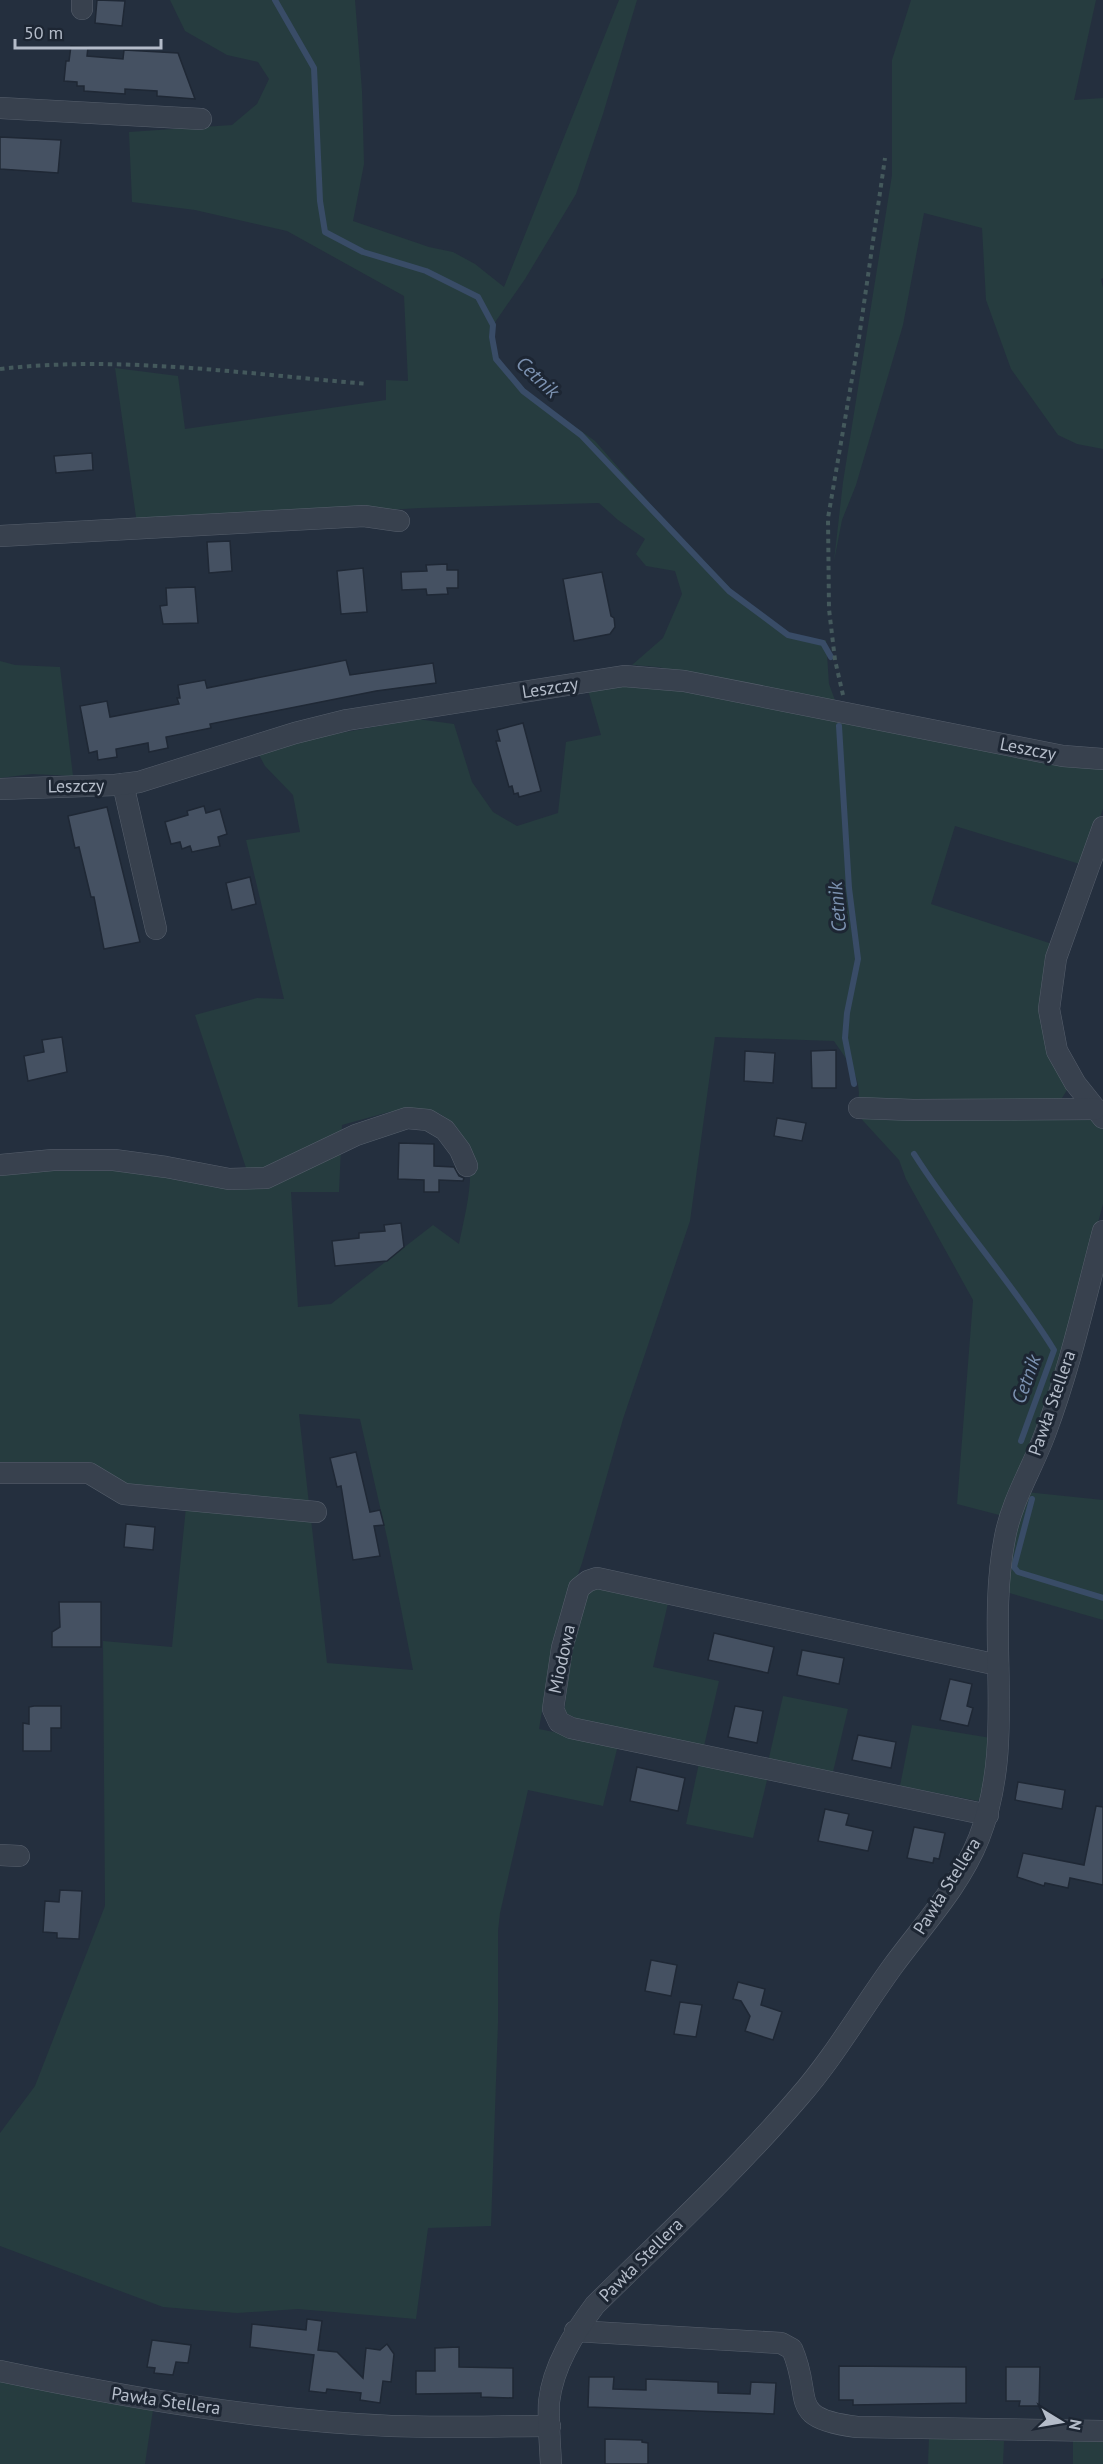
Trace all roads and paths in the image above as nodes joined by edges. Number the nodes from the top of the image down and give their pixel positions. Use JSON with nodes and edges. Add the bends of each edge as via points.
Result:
{"nodes":[{"id":1,"x":0,"y":108,"type":"edge"},
{"id":2,"x":201,"y":119,"type":"dead end"},
{"id":3,"x":885,"y":158,"type":"dead end"},
{"id":4,"x":0,"y":369,"type":"edge"},
{"id":5,"x":368,"y":384,"type":"dead end"},
{"id":6,"x":399,"y":521,"type":"dead end"},
{"id":7,"x":0,"y":536,"type":"edge"},
{"id":8,"x":848,"y":714,"type":"junction"},
{"id":9,"x":1103,"y":759,"type":"edge"},
{"id":10,"x":123,"y":784,"type":"junction"},
{"id":11,"x":0,"y":789,"type":"edge"},
{"id":12,"x":1103,"y":826,"type":"edge"},
{"id":13,"x":156,"y":929,"type":"dead end"},
{"id":14,"x":859,"y":1108,"type":"dead end"},
{"id":15,"x":1099,"y":1113,"type":"edge"},
{"id":16,"x":0,"y":1166,"type":"edge"},
{"id":17,"x":467,"y":1166,"type":"dead end"},
{"id":18,"x":1103,"y":1231,"type":"edge"},
{"id":19,"x":0,"y":1473,"type":"edge"},
{"id":20,"x":316,"y":1512,"type":"dead end"},
{"id":21,"x":998,"y":1665,"type":"junction"},
{"id":22,"x":987,"y":1815,"type":"junction"},
{"id":23,"x":575,"y":2331,"type":"junction"},
{"id":24,"x":0,"y":2371,"type":"edge"},
{"id":25,"x":550,"y":2426,"type":"junction"},
{"id":26,"x":1103,"y":2430,"type":"edge"},
{"id":27,"x":551,"y":2464,"type":"edge"}],
"edges":[{"from":1,"to":2,"type":"street"},
{"from":3,"to":8,"type":"path","via":[[828,518],[829,609],[835,660]]},
{"from":4,"to":5,"type":"path","via":[[66,363],[112,364]]},
{"from":6,"to":7,"type":"street","via":[[364,516]]},
{"from":8,"to":9,"type":"street","name":"Leszczy","via":[[1063,756]]},
{"from":8,"to":10,"type":"street","name":"Leszczy","via":[[684,681],[624,676],[347,720],[159,777]]},
{"from":10,"to":11,"type":"street","name":"Leszczy"},
{"from":10,"to":13,"type":"street"},
{"from":12,"to":15,"type":"street","via":[[1056,958],[1049,1009],[1057,1052]]},
{"from":14,"to":15,"type":"street"},
{"from":16,"to":17,"type":"street","via":[[53,1160],[114,1160],[229,1179],[266,1178],[356,1135],[407,1118],[428,1120],[445,1130]]},
{"from":18,"to":21,"type":"street","name":"Pawła Stellera","via":[[1062,1384],[1044,1437],[1020,1486],[1005,1536],[998,1593]]},
{"from":19,"to":20,"type":"street","via":[[89,1473],[124,1494]]},
{"from":21,"to":22,"type":"street","name":"Pawła Stellera","via":[[996,1772]]},
{"from":21,"to":22,"type":"street","name":"Miodowa","via":[[597,1578],[579,1588],[562,1648],[553,1709],[559,1722],[571,1728]]},
{"from":22,"to":23,"type":"street","name":"Pawła Stellera","via":[[977,1843],[930,1921],[864,2006],[824,2067],[766,2134],[595,2305]]},
{"from":23,"to":25,"type":"street","name":"Pawła Stellera","via":[[555,2377],[549,2403]]},
{"from":23,"to":26,"type":"street","via":[[781,2343],[792,2349],[798,2363],[803,2400],[812,2413],[835,2424]]},
{"from":24,"to":25,"type":"street","name":"Pawła Stellera","via":[[113,2394],[267,2416],[391,2426]]},
{"from":25,"to":27,"type":"street","name":"Pawła Stellera"}]}
